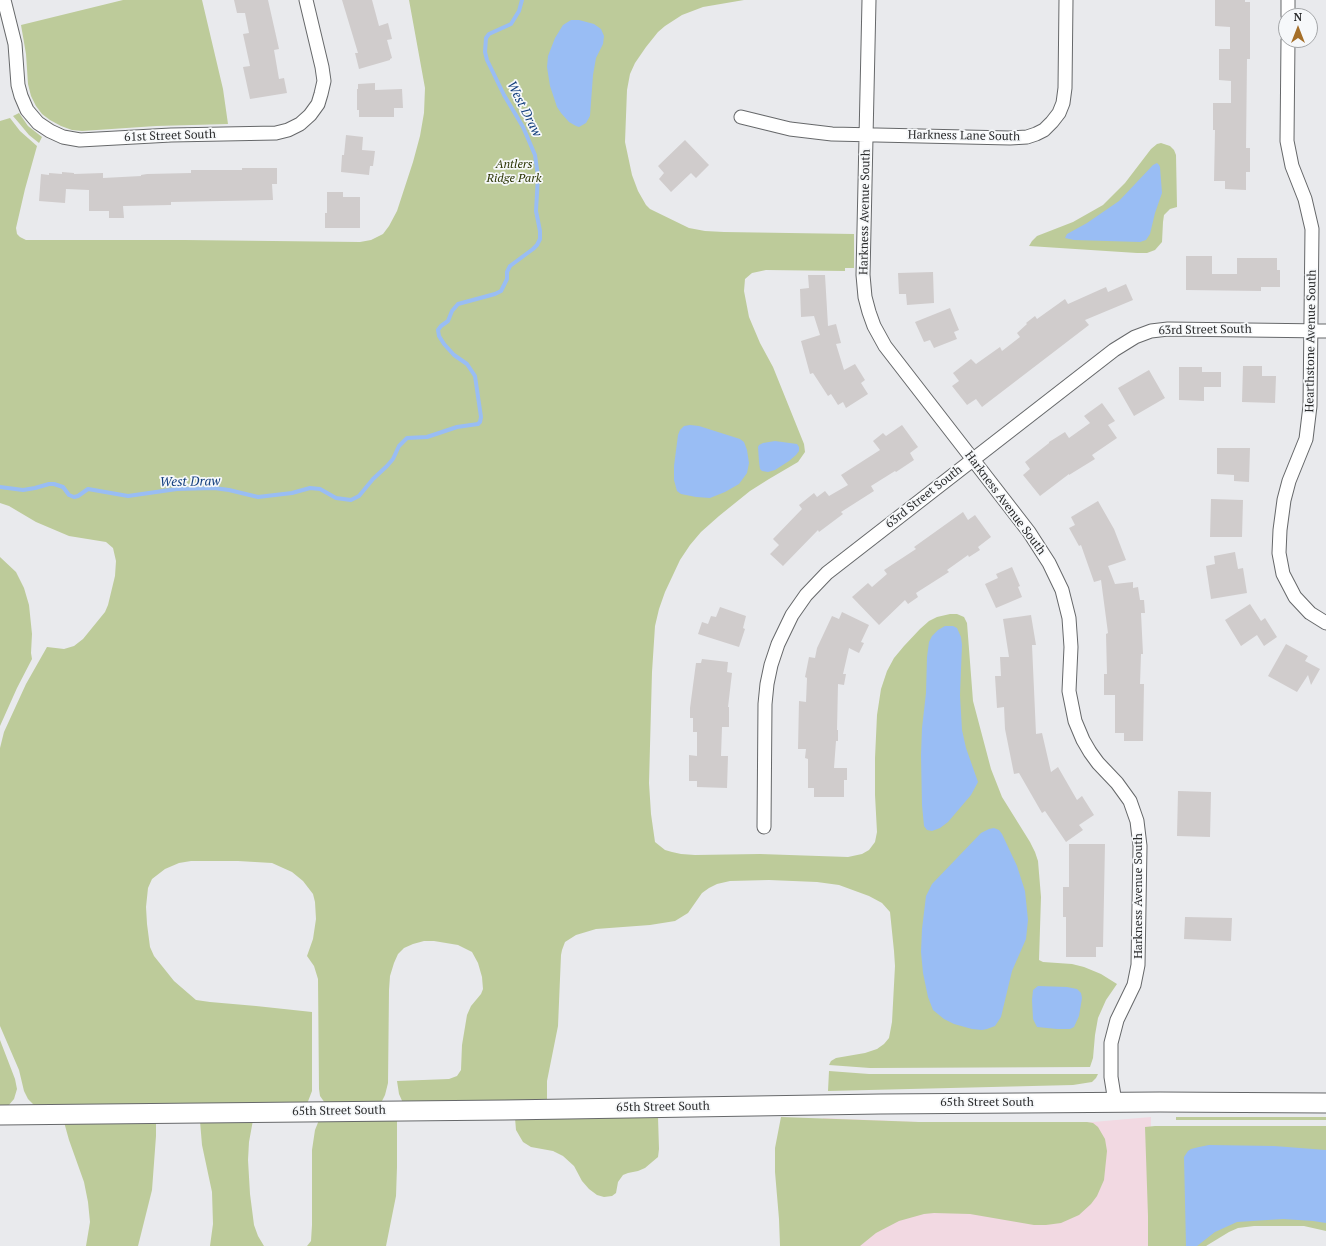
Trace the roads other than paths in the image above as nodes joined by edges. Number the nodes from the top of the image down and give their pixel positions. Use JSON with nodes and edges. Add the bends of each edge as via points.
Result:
{"nodes":[{"id":1,"x":4,"y":0,"type":"edge"},
{"id":2,"x":306,"y":0,"type":"edge"},
{"id":3,"x":869,"y":0,"type":"edge"},
{"id":4,"x":1066,"y":0,"type":"edge"},
{"id":5,"x":1288,"y":48,"type":"edge"},
{"id":6,"x":741,"y":117,"type":"dead end"},
{"id":7,"x":866,"y":135,"type":"junction"},
{"id":8,"x":1311,"y":330,"type":"junction"},
{"id":9,"x":1326,"y":331,"type":"edge"},
{"id":10,"x":972,"y":460,"type":"junction"},
{"id":11,"x":1326,"y":623,"type":"edge"},
{"id":12,"x":764,"y":827,"type":"dead end"},
{"id":13,"x":1115,"y":1102,"type":"junction"},
{"id":14,"x":1326,"y":1103,"type":"edge"},
{"id":15,"x":0,"y":1115,"type":"edge"}],
"edges":[{"from":1,"to":2,"type":"street","name":"61st Street South","via":[[15,44],[19,88],[27,110],[38,123],[54,133],[67,138],[85,140],[171,134],[276,133],[298,125],[314,110],[324,84]]},
{"from":3,"to":7,"type":"street","name":"Harkness Avenue South"},
{"from":4,"to":7,"type":"street","name":"Harkness Lane South","via":[[1064,95],[1057,116],[1044,130],[1027,137],[1010,138]]},
{"from":5,"to":8,"type":"street","name":"Hearthstone Avenue South","via":[[1287,142],[1312,229]]},
{"from":6,"to":7,"type":"street","name":"Harkness Lane South","via":[[802,131]]},
{"from":7,"to":10,"type":"street","name":"Harkness Avenue South","via":[[863,275],[869,312],[885,346]]},
{"from":8,"to":9,"type":"street","name":"63rd Street South"},
{"from":8,"to":10,"type":"street","name":"63rd Street South","via":[[1168,329],[1143,334],[1114,350]]},
{"from":8,"to":11,"type":"street","name":"Hearthstone Avenue South","via":[[1308,430],[1286,494],[1279,553],[1283,574],[1295,597],[1305,608]]},
{"from":10,"to":12,"type":"street","name":"63rd Street South","via":[[827,573],[792,614],[778,644],[767,684]]},
{"from":10,"to":13,"type":"street","name":"Harkness Avenue South","via":[[1037,544],[1059,583],[1071,633],[1070,691],[1075,721],[1090,752],[1130,802],[1139,828],[1138,966],[1134,985],[1117,1020],[1112,1043],[1111,1076]]},
{"from":13,"to":14,"type":"street","name":"65th Street South"},
{"from":13,"to":15,"type":"street","name":"65th Street South"}]}
